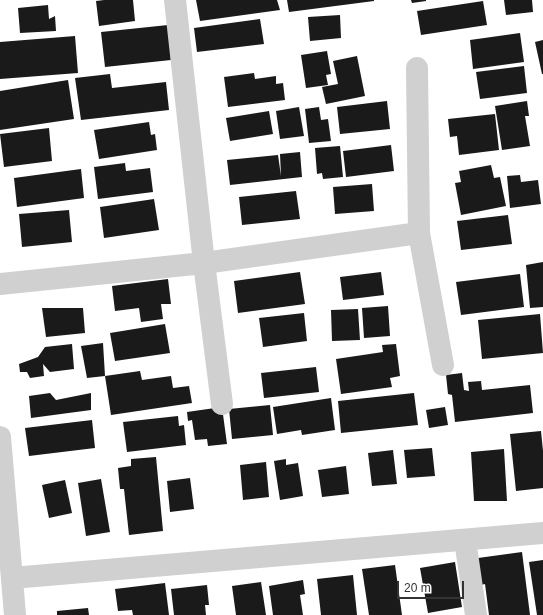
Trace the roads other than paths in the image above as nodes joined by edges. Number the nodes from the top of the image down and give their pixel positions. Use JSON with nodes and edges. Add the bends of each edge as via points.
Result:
{"nodes":[{"id":1,"x":175,"y":0,"type":"edge"},
{"id":2,"x":417,"y":68,"type":"dead end"},
{"id":3,"x":419,"y":233,"type":"junction"},
{"id":4,"x":204,"y":263,"type":"junction"},
{"id":5,"x":0,"y":284,"type":"edge"},
{"id":6,"x":443,"y":365,"type":"dead end"},
{"id":7,"x":222,"y":404,"type":"dead end"},
{"id":8,"x":0,"y":437,"type":"edge"},
{"id":9,"x":543,"y":533,"type":"edge"},
{"id":10,"x":465,"y":540,"type":"junction"},
{"id":11,"x":12,"y":578,"type":"junction"},
{"id":12,"x":15,"y":615,"type":"edge"},
{"id":13,"x":476,"y":615,"type":"edge"}],
"edges":[{"from":1,"to":4,"type":"street"},
{"from":2,"to":3,"type":"street"},
{"from":3,"to":4,"type":"street"},
{"from":3,"to":6,"type":"street"},
{"from":4,"to":5,"type":"street"},
{"from":4,"to":7,"type":"street"},
{"from":8,"to":11,"type":"street"},
{"from":9,"to":10,"type":"street"},
{"from":10,"to":11,"type":"street"},
{"from":10,"to":13,"type":"street"},
{"from":11,"to":12,"type":"street"}]}
